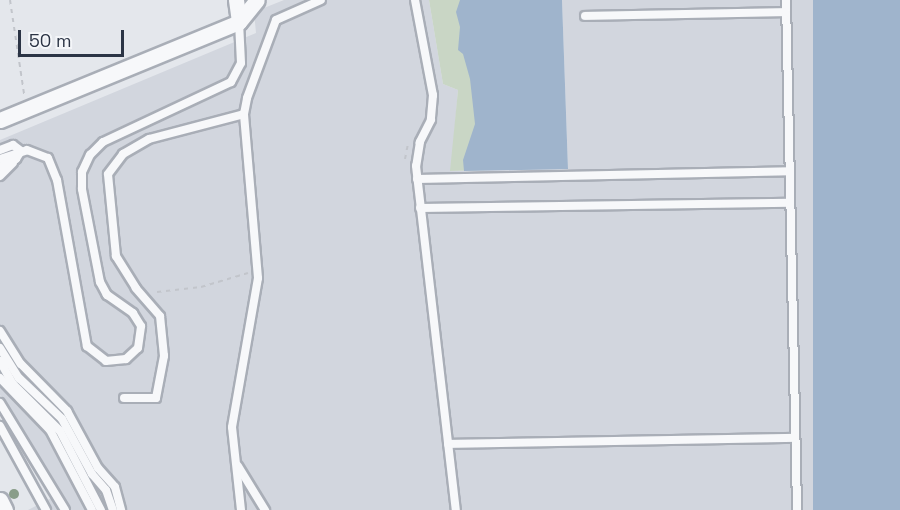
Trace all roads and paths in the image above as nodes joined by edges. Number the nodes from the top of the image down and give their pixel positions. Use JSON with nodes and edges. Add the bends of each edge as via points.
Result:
{"nodes":[{"id":1,"x":10,"y":0,"type":"edge"},
{"id":2,"x":236,"y":0,"type":"edge"},
{"id":3,"x":257,"y":0,"type":"edge"},
{"id":4,"x":321,"y":0,"type":"edge"},
{"id":5,"x":415,"y":0,"type":"edge"},
{"id":6,"x":786,"y":0,"type":"edge"},
{"id":7,"x":786,"y":12,"type":"junction"},
{"id":8,"x":585,"y":16,"type":"dead end"},
{"id":9,"x":239,"y":22,"type":"junction"},
{"id":10,"x":24,"y":94,"type":"dead end"},
{"id":11,"x":244,"y":114,"type":"junction"},
{"id":12,"x":0,"y":120,"type":"edge"},
{"id":13,"x":0,"y":150,"type":"edge"},
{"id":14,"x":21,"y":151,"type":"junction"},
{"id":15,"x":0,"y":159,"type":"edge"},
{"id":16,"x":16,"y":159,"type":"junction"},
{"id":17,"x":0,"y":167,"type":"edge"},
{"id":18,"x":790,"y":171,"type":"junction"},
{"id":19,"x":0,"y":176,"type":"edge"},
{"id":20,"x":417,"y":179,"type":"junction"},
{"id":21,"x":790,"y":203,"type":"junction"},
{"id":22,"x":420,"y":208,"type":"junction"},
{"id":23,"x":257,"y":269,"type":"junction"},
{"id":24,"x":157,"y":292,"type":"dead end"},
{"id":25,"x":0,"y":331,"type":"edge"},
{"id":26,"x":0,"y":348,"type":"edge"},
{"id":27,"x":0,"y":361,"type":"edge"},
{"id":28,"x":0,"y":378,"type":"edge"},
{"id":29,"x":124,"y":398,"type":"dead end"},
{"id":30,"x":0,"y":403,"type":"edge"},
{"id":31,"x":0,"y":426,"type":"edge"},
{"id":32,"x":795,"y":438,"type":"junction"},
{"id":33,"x":448,"y":444,"type":"junction"},
{"id":34,"x":236,"y":463,"type":"junction"},
{"id":35,"x":0,"y":500,"type":"edge"},
{"id":36,"x":5,"y":510,"type":"edge"},
{"id":37,"x":46,"y":510,"type":"edge"},
{"id":38,"x":65,"y":510,"type":"edge"},
{"id":39,"x":92,"y":510,"type":"edge"},
{"id":40,"x":101,"y":510,"type":"edge"},
{"id":41,"x":113,"y":510,"type":"edge"},
{"id":42,"x":121,"y":510,"type":"edge"},
{"id":43,"x":241,"y":510,"type":"edge"},
{"id":44,"x":265,"y":510,"type":"edge"},
{"id":45,"x":456,"y":510,"type":"edge"},
{"id":46,"x":797,"y":510,"type":"edge"}],
"edges":[{"from":1,"to":10,"type":"path"},
{"from":2,"to":9,"type":"street"},
{"from":3,"to":9,"type":"street"},
{"from":4,"to":11,"type":"lane","via":[[276,20]]},
{"from":5,"to":20,"type":"lane","via":[[433,95],[431,120],[417,154]]},
{"from":6,"to":7,"type":"lane"},
{"from":7,"to":8,"type":"lane"},
{"from":7,"to":18,"type":"lane"},
{"from":9,"to":12,"type":"street"},
{"from":9,"to":14,"type":"lane","via":[[242,63],[231,82],[103,142],[82,171],[100,282],[108,295],[133,313],[141,326],[138,348],[126,359],[105,361],[87,346],[54,167],[43,153]]},
{"from":11,"to":23,"type":"lane"},
{"from":11,"to":29,"type":"lane","via":[[149,139],[123,154],[108,174],[116,256],[160,316],[164,356],[156,398]]},
{"from":13,"to":14,"type":"lane","via":[[13,145]]},
{"from":14,"to":15,"type":"lane"},
{"from":14,"to":16,"type":"lane"},
{"from":16,"to":17,"type":"lane"},
{"from":16,"to":19,"type":"lane"},
{"from":18,"to":20,"type":"lane"},
{"from":18,"to":21,"type":"lane"},
{"from":20,"to":22,"type":"lane"},
{"from":21,"to":22,"type":"lane"},
{"from":21,"to":32,"type":"lane"},
{"from":22,"to":33,"type":"lane"},
{"from":23,"to":24,"type":"path","via":[[212,285]]},
{"from":23,"to":34,"type":"lane","via":[[249,342],[234,404]]},
{"from":25,"to":42,"type":"lane","via":[[21,364],[67,411],[98,468],[115,487]]},
{"from":26,"to":41,"type":"lane","via":[[19,378],[62,419],[92,474],[106,490]]},
{"from":27,"to":40,"type":"lane","via":[[13,384],[60,430]]},
{"from":28,"to":39,"type":"lane","via":[[50,430]]},
{"from":30,"to":38,"type":"lane"},
{"from":31,"to":37,"type":"lane"},
{"from":32,"to":33,"type":"lane"},
{"from":32,"to":46,"type":"lane"},
{"from":33,"to":45,"type":"lane"},
{"from":34,"to":43,"type":"lane"},
{"from":34,"to":44,"type":"lane"},
{"from":35,"to":36,"type":"street"}]}
